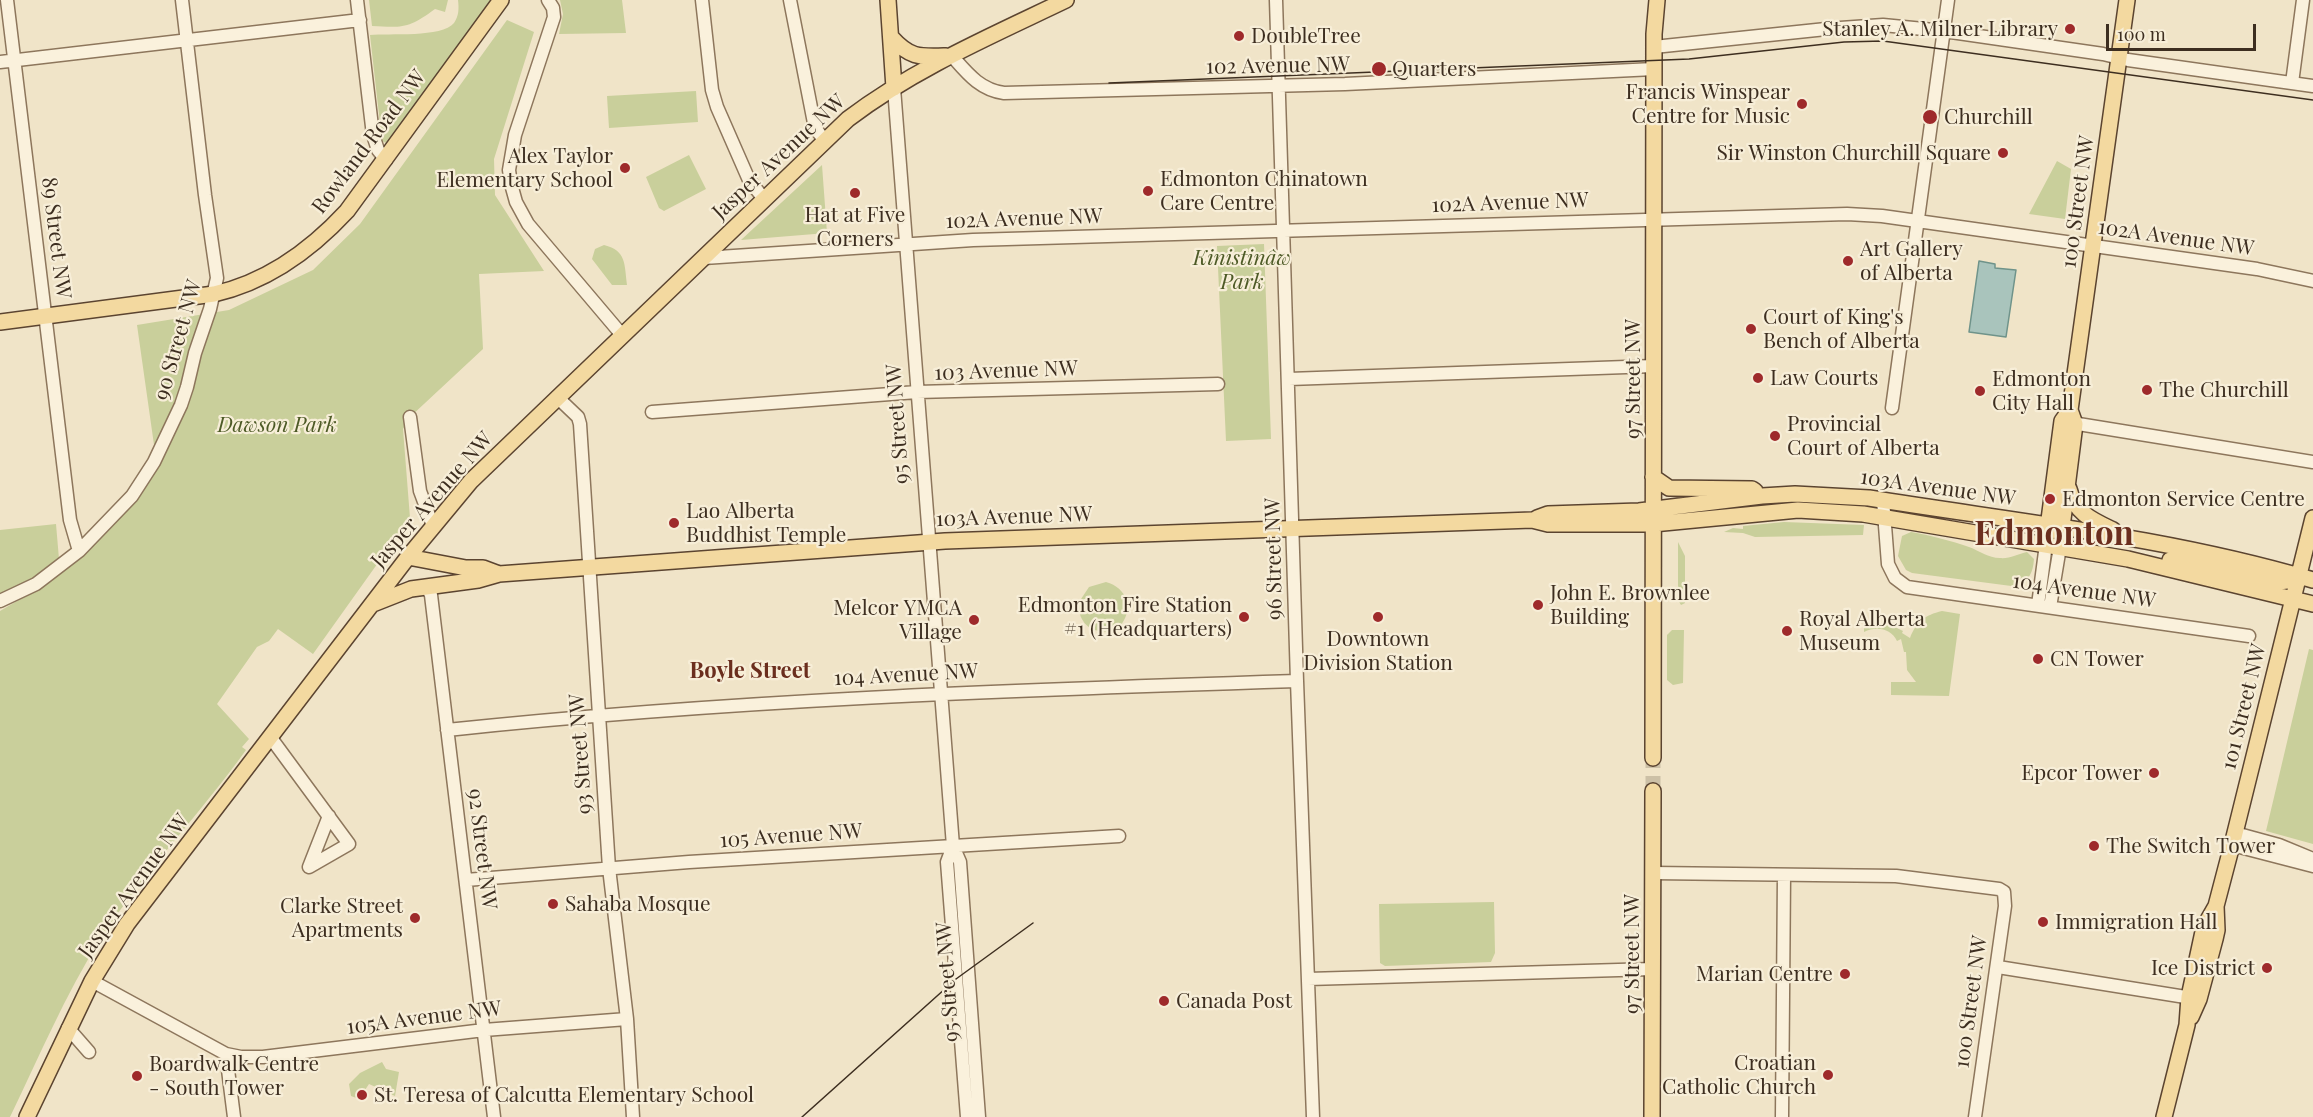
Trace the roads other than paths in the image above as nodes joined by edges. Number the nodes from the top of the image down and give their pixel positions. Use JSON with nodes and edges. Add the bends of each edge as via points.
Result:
{"nodes":[{"id":1,"x":7,"y":0,"type":"edge"},
{"id":2,"x":182,"y":0,"type":"edge"},
{"id":3,"x":357,"y":0,"type":"edge"},
{"id":4,"x":501,"y":0,"type":"edge"},
{"id":5,"x":548,"y":0,"type":"edge"},
{"id":6,"x":702,"y":0,"type":"edge"},
{"id":7,"x":790,"y":0,"type":"edge"},
{"id":8,"x":888,"y":0,"type":"edge"},
{"id":9,"x":1066,"y":0,"type":"edge"},
{"id":10,"x":1276,"y":0,"type":"edge"},
{"id":11,"x":1657,"y":0,"type":"edge"},
{"id":12,"x":1948,"y":0,"type":"edge"},
{"id":13,"x":2127,"y":0,"type":"edge"},
{"id":14,"x":2303,"y":0,"type":"edge"},
{"id":15,"x":360,"y":20,"type":"junction"},
{"id":16,"x":1944,"y":31,"type":"junction"},
{"id":17,"x":891,"y":37,"type":"junction"},
{"id":18,"x":187,"y":39,"type":"junction"},
{"id":19,"x":1654,"y":47,"type":"junction"},
{"id":20,"x":952,"y":56,"type":"junction"},
{"id":21,"x":2119,"y":58,"type":"junction"},
{"id":22,"x":14,"y":60,"type":"junction"},
{"id":23,"x":0,"y":62,"type":"edge"},
{"id":24,"x":1654,"y":69,"type":"junction"},
{"id":25,"x":2292,"y":83,"type":"junction"},
{"id":26,"x":1278,"y":85,"type":"junction"},
{"id":27,"x":2313,"y":86,"type":"edge"},
{"id":28,"x":894,"y":88,"type":"junction"},
{"id":29,"x":825,"y":141,"type":"junction"},
{"id":30,"x":386,"y":160,"type":"junction"},
{"id":31,"x":764,"y":199,"type":"junction"},
{"id":32,"x":1654,"y":218,"type":"junction"},
{"id":33,"x":1918,"y":221,"type":"junction"},
{"id":34,"x":1283,"y":230,"type":"junction"},
{"id":35,"x":905,"y":243,"type":"junction"},
{"id":36,"x":2093,"y":246,"type":"junction"},
{"id":37,"x":704,"y":258,"type":"junction"},
{"id":38,"x":2313,"y":281,"type":"edge"},
{"id":39,"x":214,"y":294,"type":"junction"},
{"id":40,"x":46,"y":316,"type":"junction"},
{"id":41,"x":0,"y":322,"type":"edge"},
{"id":42,"x":622,"y":335,"type":"junction"},
{"id":43,"x":1654,"y":366,"type":"junction"},
{"id":44,"x":1289,"y":379,"type":"junction"},
{"id":45,"x":1218,"y":384,"type":"dead end"},
{"id":46,"x":916,"y":393,"type":"junction"},
{"id":47,"x":557,"y":397,"type":"junction"},
{"id":48,"x":1892,"y":408,"type":"dead end"},
{"id":49,"x":652,"y":412,"type":"dead end"},
{"id":50,"x":410,"y":417,"type":"dead end"},
{"id":51,"x":2069,"y":418,"type":"junction"},
{"id":52,"x":2313,"y":462,"type":"edge"},
{"id":53,"x":1653,"y":477,"type":"junction"},
{"id":54,"x":2068,"y":485,"type":"junction"},
{"id":55,"x":1762,"y":496,"type":"junction"},
{"id":56,"x":1883,"y":500,"type":"junction"},
{"id":57,"x":1653,"y":516,"type":"junction"},
{"id":58,"x":1885,"y":516,"type":"junction"},
{"id":59,"x":2313,"y":518,"type":"edge"},
{"id":60,"x":433,"y":526,"type":"junction"},
{"id":61,"x":2055,"y":526,"type":"junction"},
{"id":62,"x":1293,"y":529,"type":"junction"},
{"id":63,"x":2129,"y":538,"type":"junction"},
{"id":64,"x":928,"y":542,"type":"junction"},
{"id":65,"x":2053,"y":545,"type":"junction"},
{"id":66,"x":78,"y":551,"type":"junction"},
{"id":67,"x":408,"y":557,"type":"junction"},
{"id":68,"x":2144,"y":562,"type":"junction"},
{"id":69,"x":454,"y":565,"type":"junction"},
{"id":70,"x":589,"y":567,"type":"junction"},
{"id":71,"x":499,"y":574,"type":"junction"},
{"id":72,"x":2306,"y":578,"type":"edge"},
{"id":73,"x":427,"y":587,"type":"junction"},
{"id":74,"x":2292,"y":598,"type":"junction"},
{"id":75,"x":0,"y":601,"type":"edge"},
{"id":76,"x":373,"y":604,"type":"junction"},
{"id":77,"x":2313,"y":604,"type":"edge"},
{"id":78,"x":2044,"y":606,"type":"junction"},
{"id":79,"x":2248,"y":636,"type":"dead end"},
{"id":80,"x":1297,"y":681,"type":"junction"},
{"id":81,"x":940,"y":693,"type":"junction"},
{"id":82,"x":598,"y":716,"type":"junction"},
{"id":83,"x":447,"y":730,"type":"junction"},
{"id":84,"x":271,"y":738,"type":"junction"},
{"id":85,"x":1653,"y":758,"type":"tunnel mouth"},
{"id":86,"x":1653,"y":791,"type":"tunnel mouth"},
{"id":87,"x":329,"y":816,"type":"dead end"},
{"id":88,"x":1119,"y":836,"type":"dead end"},
{"id":89,"x":2234,"y":839,"type":"junction"},
{"id":90,"x":953,"y":846,"type":"junction"},
{"id":91,"x":2313,"y":859,"type":"edge"},
{"id":92,"x":2313,"y":866,"type":"edge"},
{"id":93,"x":609,"y":868,"type":"junction"},
{"id":94,"x":1653,"y":873,"type":"junction"},
{"id":95,"x":1784,"y":875,"type":"junction"},
{"id":96,"x":466,"y":880,"type":"junction"},
{"id":97,"x":1998,"y":967,"type":"junction"},
{"id":98,"x":1653,"y":969,"type":"junction"},
{"id":99,"x":1308,"y":980,"type":"junction"},
{"id":100,"x":92,"y":981,"type":"junction"},
{"id":101,"x":2194,"y":998,"type":"junction"},
{"id":102,"x":627,"y":1020,"type":"junction"},
{"id":103,"x":68,"y":1028,"type":"junction"},
{"id":104,"x":484,"y":1030,"type":"junction"},
{"id":105,"x":89,"y":1052,"type":"dead end"},
{"id":106,"x":226,"y":1054,"type":"junction"},
{"id":107,"x":27,"y":1117,"type":"edge"},
{"id":108,"x":234,"y":1117,"type":"edge"},
{"id":109,"x":494,"y":1117,"type":"edge"},
{"id":110,"x":633,"y":1117,"type":"edge"},
{"id":111,"x":967,"y":1117,"type":"edge"},
{"id":112,"x":979,"y":1117,"type":"edge"},
{"id":113,"x":1313,"y":1117,"type":"edge"},
{"id":114,"x":1652,"y":1117,"type":"edge"},
{"id":115,"x":1782,"y":1117,"type":"edge"},
{"id":116,"x":1975,"y":1117,"type":"edge"},
{"id":117,"x":2164,"y":1117,"type":"edge"}],
"edges":[{"from":1,"to":22,"type":"street","name":"89 Street NW"},
{"from":2,"to":18,"type":"street","name":"90 Street NW"},
{"from":3,"to":15,"type":"street"},
{"from":4,"to":30,"type":"main road","name":"Rowland Road NW"},
{"from":5,"to":42,"type":"street","via":[[554,17],[515,135],[509,170],[511,184],[528,224]]},
{"from":6,"to":31,"type":"street","via":[[712,90],[748,180]]},
{"from":7,"to":29,"type":"street","via":[[815,128]]},
{"from":8,"to":17,"type":"main road","name":"95 Street NW"},
{"from":9,"to":20,"type":"main road","name":"Jasper Avenue NW"},
{"from":10,"to":26,"type":"street","name":"96 Street NW"},
{"from":11,"to":19,"type":"main road","name":"97 Street NW"},
{"from":12,"to":16,"type":"street"},
{"from":13,"to":21,"type":"main road","name":"100 Street NW"},
{"from":14,"to":25,"type":"street"},
{"from":15,"to":18,"type":"street"},
{"from":15,"to":30,"type":"street","via":[[373,135]]},
{"from":16,"to":19,"type":"street","via":[[1871,25]]},
{"from":16,"to":21,"type":"street"},
{"from":16,"to":33,"type":"street"},
{"from":17,"to":20,"type":"main road","via":[[902,50],[919,57]]},
{"from":17,"to":28,"type":"main road","name":"95 Street NW"},
{"from":18,"to":22,"type":"street"},
{"from":18,"to":39,"type":"street","name":"90 Street NW","via":[[217,278]]},
{"from":19,"to":24,"type":"main road","name":"97 Street NW"},
{"from":20,"to":26,"type":"street","name":"102 Avenue NW","via":[[980,84],[1004,93]]},
{"from":20,"to":28,"type":"main road","name":"Jasper Avenue NW"},
{"from":21,"to":25,"type":"street"},
{"from":21,"to":36,"type":"main road","name":"100 Street NW"},
{"from":22,"to":23,"type":"street"},
{"from":22,"to":40,"type":"street","name":"89 Street NW"},
{"from":24,"to":26,"type":"street","name":"102 Avenue NW"},
{"from":24,"to":32,"type":"main road","name":"97 Street NW"},
{"from":25,"to":27,"type":"street"},
{"from":26,"to":34,"type":"street","name":"96 Street NW"},
{"from":28,"to":29,"type":"main road","name":"Jasper Avenue NW","via":[[874,99]]},
{"from":28,"to":35,"type":"street","name":"95 Street NW"},
{"from":29,"to":31,"type":"main road","name":"Jasper Avenue NW"},
{"from":30,"to":39,"type":"main road","name":"Rowland Road NW","via":[[347,211],[299,255],[244,286]]},
{"from":31,"to":37,"type":"main road","name":"Jasper Avenue NW"},
{"from":32,"to":33,"type":"street","name":"102A Avenue NW","via":[[1847,214]]},
{"from":32,"to":34,"type":"street","name":"102A Avenue NW"},
{"from":32,"to":43,"type":"main road","name":"97 Street NW"},
{"from":33,"to":36,"type":"street","name":"102A Avenue NW"},
{"from":33,"to":48,"type":"street"},
{"from":34,"to":35,"type":"street","name":"102A Avenue NW"},
{"from":34,"to":44,"type":"street","name":"96 Street NW"},
{"from":35,"to":37,"type":"street","name":"102A Avenue NW"},
{"from":35,"to":46,"type":"street","name":"95 Street NW"},
{"from":36,"to":38,"type":"street","name":"102A Avenue NW","via":[[2257,269]]},
{"from":36,"to":51,"type":"main road","name":"100 Street NW"},
{"from":37,"to":42,"type":"main road","name":"Jasper Avenue NW"},
{"from":39,"to":40,"type":"main road","name":"Rowland Road NW"},
{"from":39,"to":66,"type":"street","name":"90 Street NW","via":[[181,405],[154,462],[132,496]]},
{"from":40,"to":41,"type":"main road","name":"Rowland Road NW"},
{"from":40,"to":66,"type":"street","name":"89 Street NW","via":[[70,520]]},
{"from":42,"to":47,"type":"main road","name":"Jasper Avenue NW"},
{"from":43,"to":44,"type":"street"},
{"from":43,"to":53,"type":"main road","name":"97 Street NW"},
{"from":44,"to":62,"type":"street","name":"96 Street NW"},
{"from":45,"to":46,"type":"street","name":"103 Avenue NW"},
{"from":46,"to":49,"type":"street","name":"103 Avenue NW"},
{"from":46,"to":64,"type":"street","name":"95 Street NW"},
{"from":47,"to":60,"type":"main road","name":"Jasper Avenue NW","via":[[471,481]]},
{"from":47,"to":70,"type":"street","name":"93 Street NW","via":[[578,417],[580,424]]},
{"from":50,"to":60,"type":"street","via":[[420,491]]},
{"from":51,"to":52,"type":"street"},
{"from":51,"to":54,"type":"main road","name":"100 Street NW"},
{"from":51,"to":61,"type":"main road","name":"100 Street NW"},
{"from":53,"to":55,"type":"main road","via":[[1669,488],[1752,489]]},
{"from":53,"to":57,"type":"main road","name":"97 Street NW"},
{"from":54,"to":61,"type":"main road","name":"100 Street NW"},
{"from":54,"to":63,"type":"main road","via":[[2072,499],[2086,517]]},
{"from":55,"to":56,"type":"main road","name":"103A Avenue NW","via":[[1832,495]]},
{"from":55,"to":57,"type":"main road","name":"103A Avenue NW"},
{"from":56,"to":58,"type":"street"},
{"from":56,"to":61,"type":"main road","name":"103A Avenue NW"},
{"from":57,"to":58,"type":"main road","name":"103A Avenue NW","via":[[1798,510]]},
{"from":57,"to":62,"type":"main road","name":"103A Avenue NW","via":[[1548,524],[1532,520]]},
{"from":57,"to":85,"type":"main road","name":"97 Street NW"},
{"from":58,"to":65,"type":"main road","name":"103A Avenue NW"},
{"from":58,"to":78,"type":"street","name":"104 Avenue NW","via":[[1889,569],[1898,581],[1913,588]]},
{"from":59,"to":72,"type":"main road","name":"101 Street NW"},
{"from":60,"to":67,"type":"main road","name":"Jasper Avenue NW"},
{"from":61,"to":63,"type":"main road","name":"103A Avenue NW"},
{"from":61,"to":65,"type":"main road","name":"100 Street NW"},
{"from":62,"to":64,"type":"main road","name":"103A Avenue NW"},
{"from":62,"to":80,"type":"street","name":"96 Street NW"},
{"from":63,"to":72,"type":"main road","name":"103A Avenue NW"},
{"from":64,"to":70,"type":"main road","name":"103A Avenue NW"},
{"from":64,"to":81,"type":"street","name":"95 Street NW"},
{"from":65,"to":68,"type":"main road","name":"103A Avenue NW"},
{"from":65,"to":78,"type":"street","name":"100 Street NW"},
{"from":66,"to":75,"type":"street","name":"90 Street NW","via":[[36,584]]},
{"from":67,"to":69,"type":"main road","name":"103A Avenue NW"},
{"from":67,"to":76,"type":"main road","name":"Jasper Avenue NW"},
{"from":68,"to":72,"type":"main road","via":[[2167,560],[2208,565],[2278,582]]},
{"from":68,"to":74,"type":"main road","name":"103A Avenue NW"},
{"from":69,"to":71,"type":"main road","name":"103A Avenue NW"},
{"from":69,"to":73,"type":"main road","via":[[430,571],[425,577]]},
{"from":70,"to":71,"type":"main road","name":"103A Avenue NW"},
{"from":70,"to":82,"type":"street","name":"93 Street NW"},
{"from":71,"to":73,"type":"main road","name":"103A Avenue NW"},
{"from":72,"to":74,"type":"main road","name":"101 Street NW"},
{"from":73,"to":76,"type":"main road","name":"103A Avenue NW"},
{"from":73,"to":83,"type":"street","name":"92 Street NW"},
{"from":74,"to":77,"type":"main road"},
{"from":74,"to":89,"type":"main road","name":"101 Street NW"},
{"from":76,"to":84,"type":"main road","name":"Jasper Avenue NW"},
{"from":78,"to":79,"type":"street","name":"104 Avenue NW"},
{"from":80,"to":81,"type":"street","name":"104 Avenue NW"},
{"from":80,"to":99,"type":"street","name":"96 Street NW"},
{"from":81,"to":82,"type":"street","name":"104 Avenue NW"},
{"from":81,"to":90,"type":"street","name":"95 Street NW"},
{"from":82,"to":83,"type":"street","name":"104 Avenue NW"},
{"from":82,"to":93,"type":"street","name":"93 Street NW"},
{"from":83,"to":96,"type":"street","name":"92 Street NW"},
{"from":84,"to":87,"type":"street"},
{"from":84,"to":100,"type":"main road","name":"Jasper Avenue NW","via":[[128,924]]},
{"from":86,"to":94,"type":"main road","name":"97 Street NW"},
{"from":88,"to":90,"type":"street","name":"105 Avenue NW"},
{"from":89,"to":91,"type":"street","via":[[2279,845]]},
{"from":89,"to":92,"type":"street"},
{"from":89,"to":101,"type":"main road","name":"101 Street NW","via":[[2216,906],[2217,930]]},
{"from":90,"to":93,"type":"street","name":"105 Avenue NW"},
{"from":90,"to":111,"type":"street","name":"95 Street NW","via":[[947,862]]},
{"from":90,"to":112,"type":"street","name":"95 Street NW","via":[[960,862]]},
{"from":93,"to":96,"type":"street","name":"105 Avenue NW"},
{"from":93,"to":102,"type":"street","name":"93 Street NW"},
{"from":94,"to":95,"type":"street"},
{"from":94,"to":98,"type":"main road","name":"97 Street NW"},
{"from":95,"to":97,"type":"street","name":"100 Street NW","via":[[1896,876],[1999,889],[2004,892],[2005,906]]},
{"from":95,"to":115,"type":"street"},
{"from":96,"to":104,"type":"street","name":"92 Street NW"},
{"from":97,"to":101,"type":"street"},
{"from":97,"to":116,"type":"street","name":"100 Street NW"},
{"from":98,"to":99,"type":"street"},
{"from":98,"to":114,"type":"main road","name":"97 Street NW"},
{"from":99,"to":113,"type":"street","name":"96 Street NW"},
{"from":100,"to":103,"type":"main road","name":"Jasper Avenue NW"},
{"from":100,"to":106,"type":"street"},
{"from":101,"to":117,"type":"main road","name":"101 Street NW"},
{"from":102,"to":104,"type":"street","name":"105A Avenue NW"},
{"from":102,"to":110,"type":"street","name":"93 Street NW"},
{"from":103,"to":105,"type":"street"},
{"from":103,"to":107,"type":"main road","name":"Jasper Avenue NW"},
{"from":104,"to":106,"type":"street","name":"105A Avenue NW","via":[[263,1057]]},
{"from":104,"to":109,"type":"street","name":"92 Street NW"},
{"from":106,"to":108,"type":"street"}]}
